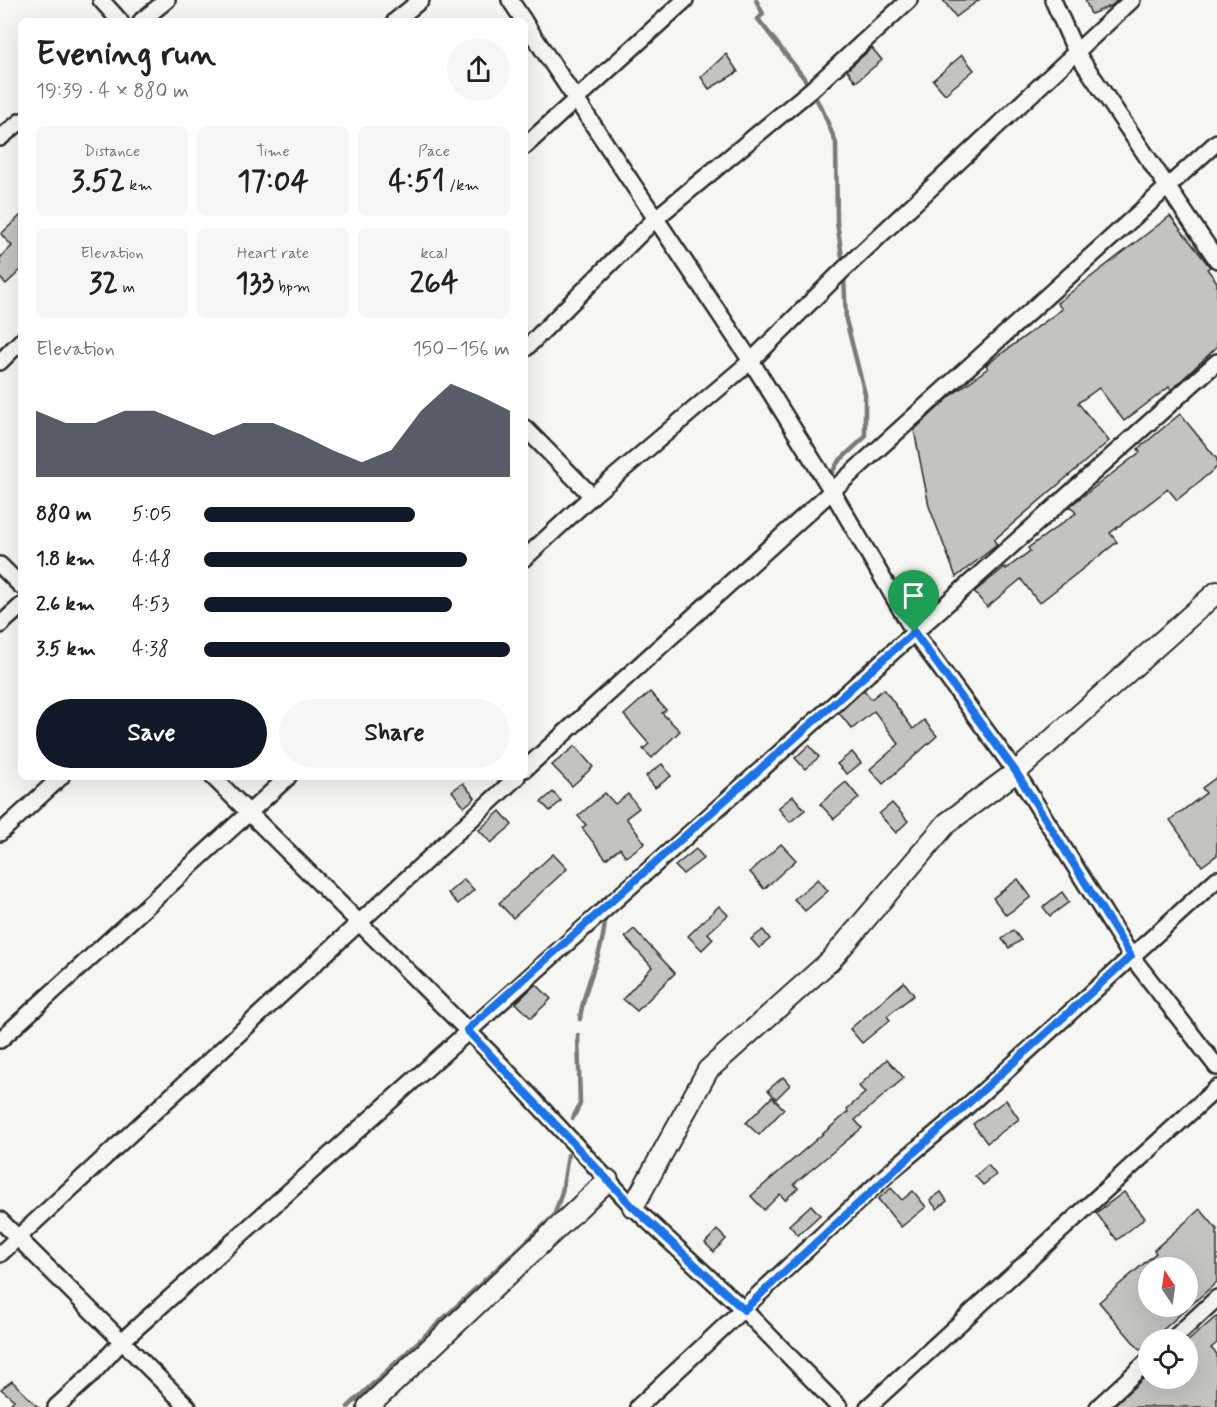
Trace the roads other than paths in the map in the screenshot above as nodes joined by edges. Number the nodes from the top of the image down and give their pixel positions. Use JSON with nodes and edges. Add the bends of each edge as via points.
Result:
{"nodes":[{"id":1,"x":101,"y":0,"type":"edge"},
{"id":2,"x":167,"y":0,"type":"edge"},
{"id":3,"x":421,"y":0,"type":"edge"},
{"id":4,"x":510,"y":0,"type":"edge"},
{"id":5,"x":685,"y":0,"type":"edge"},
{"id":6,"x":909,"y":0,"type":"edge"},
{"id":7,"x":1053,"y":0,"type":"edge"},
{"id":8,"x":1132,"y":0,"type":"edge"},
{"id":9,"x":117,"y":18,"type":"edge"},
{"id":10,"x":145,"y":18,"type":"edge"},
{"id":11,"x":398,"y":18,"type":"edge"},
{"id":12,"x":521,"y":18,"type":"edge"},
{"id":13,"x":528,"y":28,"type":"edge"},
{"id":14,"x":1076,"y":52,"type":"junction"},
{"id":15,"x":577,"y":99,"type":"junction"},
{"id":16,"x":18,"y":123,"type":"edge"},
{"id":17,"x":0,"y":138,"type":"edge"},
{"id":18,"x":1217,"y":142,"type":"edge"},
{"id":19,"x":528,"y":143,"type":"edge"},
{"id":20,"x":1169,"y":186,"type":"junction"},
{"id":21,"x":656,"y":218,"type":"junction"},
{"id":22,"x":1217,"y":260,"type":"edge"},
{"id":23,"x":18,"y":344,"type":"edge"},
{"id":24,"x":528,"y":347,"type":"edge"},
{"id":25,"x":751,"y":361,"type":"junction"},
{"id":26,"x":0,"y":362,"type":"edge"},
{"id":27,"x":1217,"y":362,"type":"edge"},
{"id":28,"x":528,"y":431,"type":"edge"},
{"id":29,"x":832,"y":491,"type":"junction"},
{"id":30,"x":592,"y":496,"type":"junction"},
{"id":31,"x":528,"y":555,"type":"edge"},
{"id":32,"x":0,"y":565,"type":"edge"},
{"id":33,"x":18,"y":583,"type":"edge"},
{"id":34,"x":1217,"y":592,"type":"edge"},
{"id":35,"x":18,"y":609,"type":"edge"},
{"id":36,"x":0,"y":625,"type":"edge"},
{"id":37,"x":914,"y":632,"type":"junction"},
{"id":38,"x":528,"y":766,"type":"edge"},
{"id":39,"x":1016,"y":772,"type":"junction"},
{"id":40,"x":58,"y":780,"type":"edge"},
{"id":41,"x":216,"y":780,"type":"edge"},
{"id":42,"x":285,"y":780,"type":"edge"},
{"id":43,"x":514,"y":780,"type":"edge"},
{"id":44,"x":249,"y":813,"type":"junction"},
{"id":45,"x":0,"y":832,"type":"edge"},
{"id":46,"x":1217,"y":879,"type":"edge"},
{"id":47,"x":357,"y":921,"type":"junction"},
{"id":48,"x":1131,"y":956,"type":"junction"},
{"id":49,"x":467,"y":1030,"type":"junction"},
{"id":50,"x":0,"y":1040,"type":"edge"},
{"id":51,"x":1217,"y":1067,"type":"edge"},
{"id":52,"x":1217,"y":1088,"type":"edge"},
{"id":53,"x":608,"y":1180,"type":"junction"},
{"id":54,"x":633,"y":1207,"type":"junction"},
{"id":55,"x":0,"y":1220,"type":"edge"},
{"id":56,"x":18,"y":1238,"type":"junction"},
{"id":57,"x":0,"y":1254,"type":"edge"},
{"id":58,"x":1217,"y":1298,"type":"edge"},
{"id":59,"x":744,"y":1310,"type":"junction"},
{"id":60,"x":1184,"y":1329,"type":"edge"},
{"id":61,"x":123,"y":1340,"type":"junction"},
{"id":62,"x":1138,"y":1370,"type":"edge"},
{"id":63,"x":56,"y":1407,"type":"edge"},
{"id":64,"x":188,"y":1407,"type":"edge"},
{"id":65,"x":368,"y":1407,"type":"edge"},
{"id":66,"x":638,"y":1407,"type":"edge"},
{"id":67,"x":839,"y":1407,"type":"edge"},
{"id":68,"x":868,"y":1407,"type":"edge"},
{"id":69,"x":1098,"y":1407,"type":"edge"}],
"edges":[{"from":1,"to":9,"type":"street"},
{"from":2,"to":10,"type":"street"},
{"from":3,"to":11,"type":"street"},
{"from":4,"to":12,"type":"street"},
{"from":5,"to":15,"type":"street"},
{"from":6,"to":21,"type":"street","via":[[811,90]]},
{"from":7,"to":14,"type":"street"},
{"from":8,"to":14,"type":"street"},
{"from":13,"to":15,"type":"street"},
{"from":14,"to":20,"type":"street"},
{"from":14,"to":25,"type":"street"},
{"from":15,"to":19,"type":"street"},
{"from":15,"to":21,"type":"street"},
{"from":16,"to":17,"type":"street"},
{"from":18,"to":20,"type":"street"},
{"from":20,"to":22,"type":"street"},
{"from":20,"to":29,"type":"street"},
{"from":21,"to":24,"type":"street"},
{"from":21,"to":25,"type":"street"},
{"from":23,"to":26,"type":"street"},
{"from":25,"to":29,"type":"street"},
{"from":25,"to":30,"type":"street"},
{"from":27,"to":37,"type":"street"},
{"from":28,"to":30,"type":"street"},
{"from":29,"to":37,"type":"street"},
{"from":29,"to":38,"type":"street"},
{"from":30,"to":31,"type":"street"},
{"from":32,"to":33,"type":"street"},
{"from":34,"to":39,"type":"street"},
{"from":35,"to":36,"type":"street"},
{"from":37,"to":39,"type":"street"},
{"from":37,"to":49,"type":"street"},
{"from":39,"to":48,"type":"street"},
{"from":39,"to":54,"type":"street","via":[[946,823],[830,961],[708,1070]]},
{"from":40,"to":45,"type":"street"},
{"from":41,"to":44,"type":"street"},
{"from":42,"to":44,"type":"street"},
{"from":43,"to":47,"type":"street"},
{"from":44,"to":47,"type":"street"},
{"from":44,"to":50,"type":"street"},
{"from":46,"to":48,"type":"street"},
{"from":47,"to":49,"type":"street"},
{"from":47,"to":56,"type":"street"},
{"from":48,"to":51,"type":"street"},
{"from":48,"to":59,"type":"street","via":[[893,1169]]},
{"from":49,"to":53,"type":"street"},
{"from":49,"to":61,"type":"street"},
{"from":52,"to":68,"type":"street"},
{"from":53,"to":54,"type":"street"},
{"from":53,"to":65,"type":"street"},
{"from":54,"to":59,"type":"street"},
{"from":55,"to":56,"type":"street"},
{"from":56,"to":57,"type":"street"},
{"from":56,"to":61,"type":"street"},
{"from":58,"to":60,"type":"street"},
{"from":59,"to":66,"type":"street"},
{"from":59,"to":67,"type":"street"},
{"from":61,"to":63,"type":"street"},
{"from":61,"to":64,"type":"street"},
{"from":62,"to":69,"type":"street"}]}
